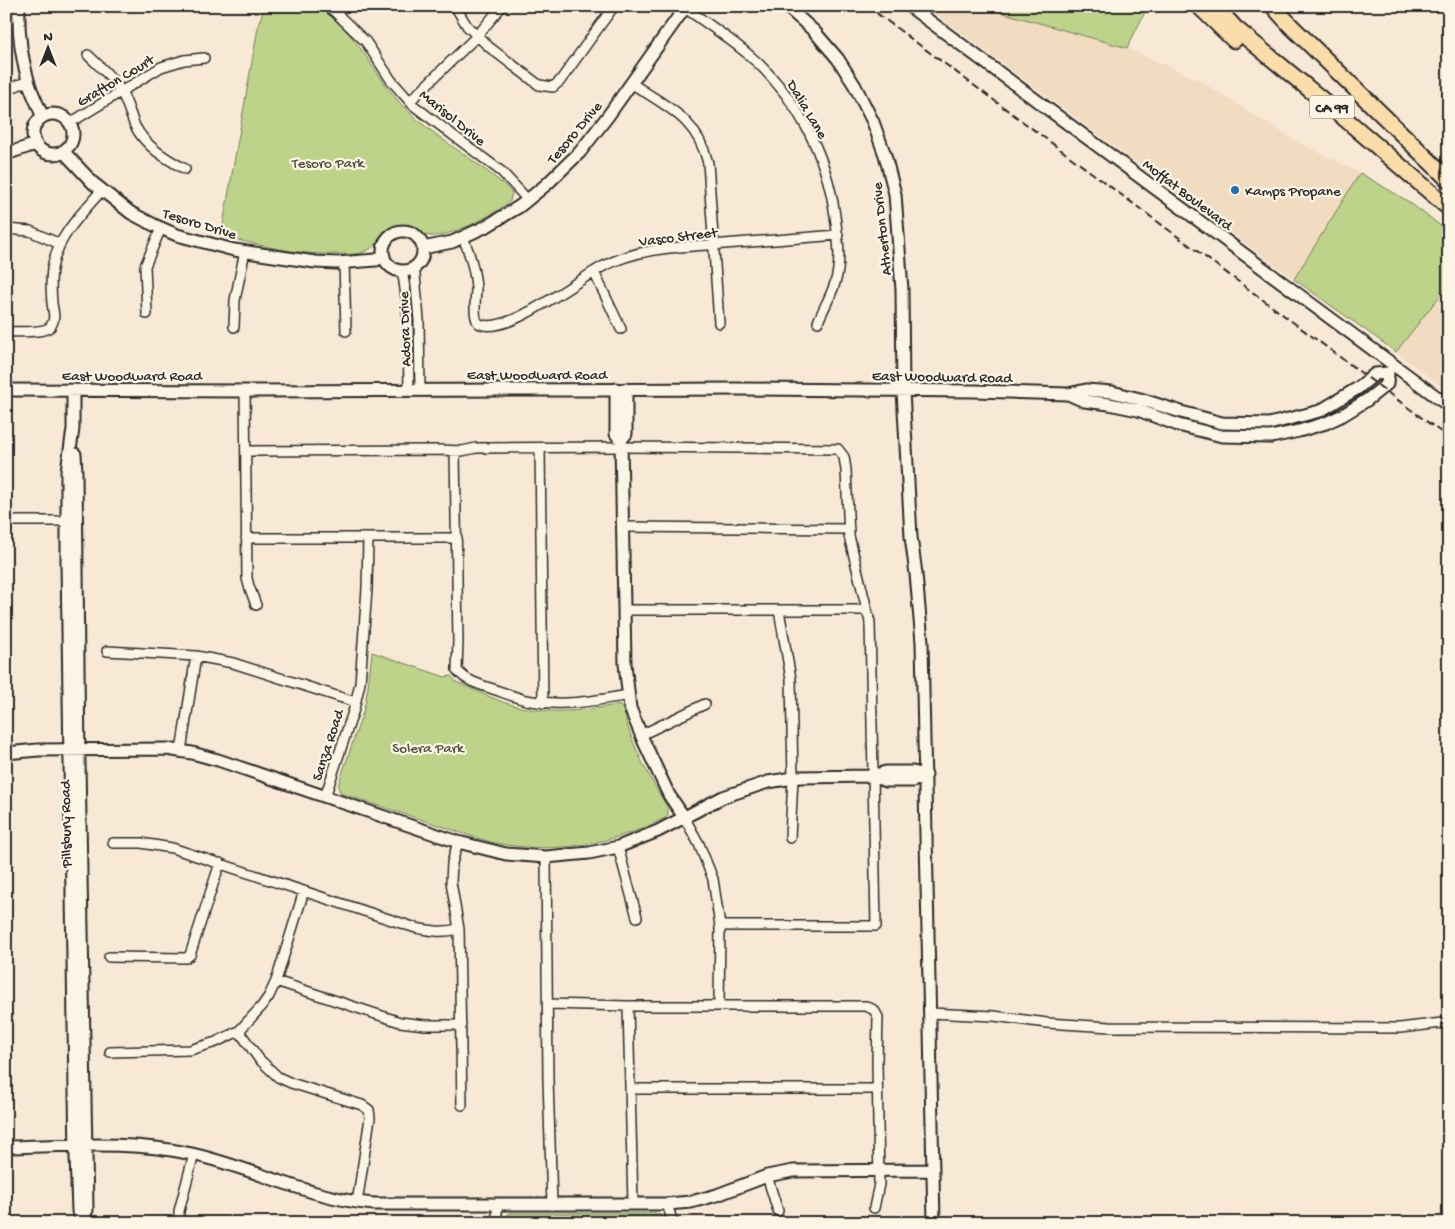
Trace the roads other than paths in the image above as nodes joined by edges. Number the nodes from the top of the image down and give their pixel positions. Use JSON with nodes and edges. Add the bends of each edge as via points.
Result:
{"nodes":[{"id":1,"x":18,"y":6,"type":"edge"},
{"id":2,"x":327,"y":6,"type":"edge"},
{"id":3,"x":455,"y":6,"type":"edge"},
{"id":4,"x":502,"y":6,"type":"edge"},
{"id":5,"x":614,"y":6,"type":"edge"},
{"id":6,"x":786,"y":6,"type":"edge"},
{"id":7,"x":909,"y":6,"type":"edge"},
{"id":8,"x":1199,"y":6,"type":"edge"},
{"id":9,"x":1215,"y":6,"type":"edge"},
{"id":10,"x":1273,"y":6,"type":"edge"},
{"id":11,"x":1278,"y":6,"type":"edge"},
{"id":12,"x":685,"y":7,"type":"edge"},
{"id":13,"x":1291,"y":26,"type":"junction"},
{"id":14,"x":478,"y":36,"type":"junction"},
{"id":15,"x":88,"y":56,"type":"dead end"},
{"id":16,"x":204,"y":58,"type":"dead end"},
{"id":17,"x":1274,"y":59,"type":"junction"},
{"id":18,"x":28,"y":81,"type":"junction"},
{"id":19,"x":631,"y":83,"type":"junction"},
{"id":20,"x":6,"y":90,"type":"edge"},
{"id":21,"x":121,"y":91,"type":"junction"},
{"id":22,"x":410,"y":102,"type":"junction"},
{"id":23,"x":42,"y":116,"type":"junction"},
{"id":24,"x":70,"y":123,"type":"junction"},
{"id":25,"x":36,"y":144,"type":"junction"},
{"id":26,"x":63,"y":151,"type":"junction"},
{"id":27,"x":6,"y":154,"type":"edge"},
{"id":28,"x":185,"y":169,"type":"dead end"},
{"id":29,"x":1449,"y":180,"type":"edge"},
{"id":30,"x":102,"y":190,"type":"junction"},
{"id":31,"x":528,"y":200,"type":"junction"},
{"id":32,"x":1449,"y":208,"type":"edge"},
{"id":33,"x":161,"y":228,"type":"junction"},
{"id":34,"x":6,"y":229,"type":"edge"},
{"id":35,"x":838,"y":235,"type":"junction"},
{"id":36,"x":463,"y":237,"type":"junction"},
{"id":37,"x":60,"y":244,"type":"junction"},
{"id":38,"x":714,"y":245,"type":"junction"},
{"id":39,"x":423,"y":248,"type":"junction"},
{"id":40,"x":245,"y":252,"type":"junction"},
{"id":41,"x":384,"y":256,"type":"junction"},
{"id":42,"x":344,"y":262,"type":"junction"},
{"id":43,"x":416,"y":267,"type":"junction"},
{"id":44,"x":402,"y":271,"type":"junction"},
{"id":45,"x":594,"y":272,"type":"junction"},
{"id":46,"x":147,"y":314,"type":"dead end"},
{"id":47,"x":818,"y":322,"type":"dead end"},
{"id":48,"x":719,"y":323,"type":"dead end"},
{"id":49,"x":234,"y":327,"type":"dead end"},
{"id":50,"x":621,"y":329,"type":"dead end"},
{"id":51,"x":346,"y":331,"type":"dead end"},
{"id":52,"x":6,"y":332,"type":"edge"},
{"id":53,"x":1391,"y":369,"type":"junction"},
{"id":54,"x":621,"y":389,"type":"junction"},
{"id":55,"x":6,"y":390,"type":"edge"},
{"id":56,"x":73,"y":390,"type":"junction"},
{"id":57,"x":415,"y":390,"type":"junction"},
{"id":58,"x":245,"y":391,"type":"junction"},
{"id":59,"x":903,"y":391,"type":"junction"},
{"id":60,"x":1449,"y":406,"type":"edge"},
{"id":61,"x":621,"y":444,"type":"junction"},
{"id":62,"x":540,"y":448,"type":"junction"},
{"id":63,"x":246,"y":451,"type":"junction"},
{"id":64,"x":456,"y":451,"type":"junction"},
{"id":65,"x":6,"y":521,"type":"edge"},
{"id":66,"x":72,"y":521,"type":"junction"},
{"id":67,"x":623,"y":527,"type":"junction"},
{"id":68,"x":849,"y":529,"type":"junction"},
{"id":69,"x":246,"y":538,"type":"junction"},
{"id":70,"x":368,"y":538,"type":"junction"},
{"id":71,"x":457,"y":538,"type":"junction"},
{"id":72,"x":256,"y":605,"type":"dead end"},
{"id":73,"x":624,"y":610,"type":"junction"},
{"id":74,"x":779,"y":610,"type":"junction"},
{"id":75,"x":867,"y":610,"type":"junction"},
{"id":76,"x":107,"y":651,"type":"dead end"},
{"id":77,"x":196,"y":656,"type":"junction"},
{"id":78,"x":628,"y":695,"type":"junction"},
{"id":79,"x":355,"y":702,"type":"junction"},
{"id":80,"x":543,"y":703,"type":"junction"},
{"id":81,"x":705,"y":704,"type":"dead end"},
{"id":82,"x":641,"y":735,"type":"junction"},
{"id":83,"x":75,"y":750,"type":"junction"},
{"id":84,"x":181,"y":751,"type":"junction"},
{"id":85,"x":6,"y":753,"type":"edge"},
{"id":86,"x":873,"y":776,"type":"junction"},
{"id":87,"x":926,"y":776,"type":"junction"},
{"id":88,"x":793,"y":778,"type":"junction"},
{"id":89,"x":325,"y":797,"type":"junction"},
{"id":90,"x":684,"y":817,"type":"junction"},
{"id":91,"x":790,"y":838,"type":"dead end"},
{"id":92,"x":458,"y":842,"type":"junction"},
{"id":93,"x":113,"y":843,"type":"dead end"},
{"id":94,"x":618,"y":847,"type":"junction"},
{"id":95,"x":546,"y":857,"type":"junction"},
{"id":96,"x":220,"y":863,"type":"junction"},
{"id":97,"x":304,"y":891,"type":"junction"},
{"id":98,"x":637,"y":917,"type":"dead end"},
{"id":99,"x":720,"y":926,"type":"junction"},
{"id":100,"x":459,"y":928,"type":"junction"},
{"id":101,"x":109,"y":957,"type":"dead end"},
{"id":102,"x":276,"y":980,"type":"junction"},
{"id":103,"x":548,"y":1004,"type":"junction"},
{"id":104,"x":628,"y":1006,"type":"junction"},
{"id":105,"x":719,"y":1006,"type":"junction"},
{"id":106,"x":929,"y":1013,"type":"junction"},
{"id":107,"x":1449,"y":1021,"type":"edge"},
{"id":108,"x":461,"y":1025,"type":"junction"},
{"id":109,"x":239,"y":1030,"type":"junction"},
{"id":110,"x":110,"y":1052,"type":"dead end"},
{"id":111,"x":631,"y":1089,"type":"junction"},
{"id":112,"x":877,"y":1089,"type":"junction"},
{"id":113,"x":462,"y":1105,"type":"dead end"},
{"id":114,"x":81,"y":1146,"type":"junction"},
{"id":115,"x":6,"y":1147,"type":"edge"},
{"id":116,"x":194,"y":1154,"type":"junction"},
{"id":117,"x":879,"y":1170,"type":"junction"},
{"id":118,"x":932,"y":1170,"type":"junction"},
{"id":119,"x":767,"y":1176,"type":"junction"},
{"id":120,"x":357,"y":1203,"type":"junction"},
{"id":121,"x":497,"y":1204,"type":"junction"},
{"id":122,"x":633,"y":1204,"type":"junction"},
{"id":123,"x":667,"y":1204,"type":"junction"},
{"id":124,"x":552,"y":1205,"type":"junction"},
{"id":125,"x":874,"y":1208,"type":"dead end"},
{"id":126,"x":778,"y":1210,"type":"dead end"},
{"id":127,"x":82,"y":1221,"type":"edge"},
{"id":128,"x":179,"y":1223,"type":"edge"},
{"id":129,"x":497,"y":1223,"type":"edge"},
{"id":130,"x":673,"y":1223,"type":"edge"},
{"id":131,"x":934,"y":1223,"type":"edge"}],
"edges":[{"from":1,"to":18,"type":"street"},
{"from":2,"to":22,"type":"street","name":"Marisol Drive","via":[[366,42]]},
{"from":3,"to":14,"type":"street","via":[[467,26]]},
{"from":4,"to":14,"type":"street"},
{"from":5,"to":14,"type":"street","via":[[553,87],[539,85]]},
{"from":6,"to":59,"type":"street","name":"Atherton Drive","via":[[838,59],[873,122],[885,155],[895,194],[902,290]]},
{"from":7,"to":53,"type":"street","name":"Moffat Boulevard"},
{"from":8,"to":17,"type":"highway","via":[[1252,54]]},
{"from":9,"to":17,"type":"highway","number":"CA 99"},
{"from":10,"to":13,"type":"highway","number":"CA 99"},
{"from":11,"to":13,"type":"highway"},
{"from":12,"to":19,"type":"street","name":"Tesoro Drive"},
{"from":12,"to":35,"type":"street","name":"Dalia Lane","via":[[750,56],[792,104],[825,169]]},
{"from":13,"to":29,"type":"highway","number":"CA 99"},
{"from":14,"to":22,"type":"street"},
{"from":15,"to":21,"type":"street"},
{"from":16,"to":21,"type":"street","name":"Grafton Court","via":[[161,67]]},
{"from":17,"to":32,"type":"highway","number":"CA 99"},
{"from":18,"to":20,"type":"street"},
{"from":18,"to":23,"type":"street"},
{"from":19,"to":31,"type":"street","name":"Tesoro Drive","via":[[580,152]]},
{"from":19,"to":38,"type":"street","via":[[689,123],[698,136],[708,164]]},
{"from":21,"to":24,"type":"street","name":"Grafton Court"},
{"from":21,"to":28,"type":"street","via":[[146,141],[165,158]]},
{"from":22,"to":31,"type":"street","name":"Marisol Drive","via":[[502,172]]},
{"from":23,"to":24,"type":"street","via":[[58,114]]},
{"from":23,"to":25,"type":"street","via":[[33,129]]},
{"from":24,"to":26,"type":"street","via":[[72,138]]},
{"from":25,"to":26,"type":"street","via":[[48,153]]},
{"from":25,"to":27,"type":"street"},
{"from":26,"to":30,"type":"street","name":"Tesoro Drive"},
{"from":30,"to":33,"type":"street","name":"Tesoro Drive","via":[[131,213]]},
{"from":30,"to":37,"type":"street"},
{"from":31,"to":36,"type":"street","name":"Tesoro Drive","via":[[488,226]]},
{"from":33,"to":40,"type":"street","name":"Tesoro Drive","via":[[193,240]]},
{"from":33,"to":46,"type":"street","via":[[145,266]]},
{"from":34,"to":37,"type":"street","via":[[30,231]]},
{"from":35,"to":38,"type":"street","name":"Vasco Street"},
{"from":35,"to":47,"type":"street","name":"Dalia Lane","via":[[835,283]]},
{"from":36,"to":39,"type":"street","name":"Tesoro Drive"},
{"from":36,"to":45,"type":"street","name":"Vasco Street","via":[[472,259],[475,311],[480,324],[493,326],[505,323],[551,300]]},
{"from":37,"to":52,"type":"street","via":[[53,263],[54,318],[50,327],[39,331]]},
{"from":38,"to":45,"type":"street","name":"Vasco Street","via":[[639,253]]},
{"from":38,"to":48,"type":"street"},
{"from":39,"to":41,"type":"street","via":[[412,233],[399,232],[388,238]]},
{"from":39,"to":43,"type":"street","via":[[422,258]]},
{"from":40,"to":42,"type":"street","name":"Tesoro Drive","via":[[315,262]]},
{"from":40,"to":49,"type":"street","via":[[235,300]]},
{"from":41,"to":42,"type":"street","name":"Tesoro Drive","via":[[376,260]]},
{"from":41,"to":44,"type":"street","via":[[391,266]]},
{"from":42,"to":51,"type":"street"},
{"from":43,"to":44,"type":"street"},
{"from":43,"to":57,"type":"street","name":"Adora Drive","via":[[419,320]]},
{"from":44,"to":57,"type":"street","name":"Adora Drive"},
{"from":45,"to":50,"type":"street"},
{"from":53,"to":59,"type":"street","name":"East Woodward Road","via":[[1375,374],[1320,411],[1269,424],[1222,423],[1112,392]]},
{"from":53,"to":60,"type":"street","name":"Moffat Boulevard"},
{"from":54,"to":57,"type":"street","name":"East Woodward Road"},
{"from":54,"to":59,"type":"street","name":"East Woodward Road"},
{"from":54,"to":61,"type":"street","via":[[616,434]]},
{"from":55,"to":56,"type":"street","name":"East Woodward Road"},
{"from":56,"to":58,"type":"street","name":"East Woodward Road"},
{"from":56,"to":66,"type":"street","name":"Pillsbury Road","via":[[68,471]]},
{"from":57,"to":58,"type":"street","name":"East Woodward Road"},
{"from":58,"to":63,"type":"street"},
{"from":59,"to":87,"type":"street","name":"Atherton Drive","via":[[911,537],[922,642]]},
{"from":61,"to":62,"type":"street"},
{"from":61,"to":67,"type":"street"},
{"from":61,"to":68,"type":"street","via":[[838,449],[844,457],[846,470]]},
{"from":62,"to":64,"type":"street"},
{"from":62,"to":80,"type":"street"},
{"from":63,"to":64,"type":"street"},
{"from":63,"to":69,"type":"street"},
{"from":64,"to":71,"type":"street"},
{"from":65,"to":66,"type":"street"},
{"from":66,"to":83,"type":"street","name":"Pillsbury Road"},
{"from":67,"to":68,"type":"street"},
{"from":67,"to":73,"type":"street"},
{"from":68,"to":75,"type":"street"},
{"from":69,"to":70,"type":"street"},
{"from":69,"to":72,"type":"street","via":[[247,578]]},
{"from":70,"to":71,"type":"street"},
{"from":70,"to":79,"type":"street","name":"Sanza Road","via":[[360,683]]},
{"from":71,"to":80,"type":"street","via":[[457,670],[462,677],[481,685]]},
{"from":73,"to":74,"type":"street"},
{"from":73,"to":78,"type":"street"},
{"from":74,"to":75,"type":"street"},
{"from":74,"to":88,"type":"street","via":[[791,679]]},
{"from":75,"to":86,"type":"street","via":[[870,622]]},
{"from":76,"to":77,"type":"street"},
{"from":77,"to":79,"type":"street","via":[[233,663]]},
{"from":77,"to":84,"type":"street"},
{"from":78,"to":80,"type":"street","via":[[585,703]]},
{"from":78,"to":82,"type":"street"},
{"from":79,"to":89,"type":"street","name":"Sanza Road"},
{"from":81,"to":82,"type":"street"},
{"from":82,"to":90,"type":"street","via":[[669,795]]},
{"from":83,"to":84,"type":"street"},
{"from":83,"to":85,"type":"street"},
{"from":83,"to":114,"type":"street","name":"Pillsbury Road"},
{"from":84,"to":89,"type":"street","via":[[218,760]]},
{"from":86,"to":87,"type":"street","via":[[886,781],[913,782]]},
{"from":86,"to":88,"type":"street"},
{"from":86,"to":99,"type":"street","via":[[876,926]]},
{"from":87,"to":106,"type":"street","name":"Atherton Drive"},
{"from":88,"to":90,"type":"street","via":[[768,782],[723,797]]},
{"from":88,"to":91,"type":"street"},
{"from":89,"to":92,"type":"street"},
{"from":90,"to":94,"type":"street"},
{"from":90,"to":99,"type":"street","via":[[713,879]]},
{"from":92,"to":95,"type":"street","via":[[506,854]]},
{"from":92,"to":100,"type":"street","via":[[451,882]]},
{"from":93,"to":96,"type":"street","via":[[172,848]]},
{"from":94,"to":95,"type":"street"},
{"from":94,"to":98,"type":"street"},
{"from":95,"to":103,"type":"street"},
{"from":96,"to":97,"type":"street"},
{"from":96,"to":101,"type":"street","via":[[190,955],[186,958]]},
{"from":97,"to":100,"type":"street","via":[[416,928],[438,932]]},
{"from":97,"to":102,"type":"street"},
{"from":99,"to":105,"type":"street"},
{"from":100,"to":108,"type":"street"},
{"from":102,"to":108,"type":"street","via":[[400,1022]]},
{"from":102,"to":109,"type":"street","via":[[262,1006]]},
{"from":103,"to":104,"type":"street"},
{"from":103,"to":124,"type":"street"},
{"from":104,"to":105,"type":"street"},
{"from":104,"to":111,"type":"street"},
{"from":105,"to":112,"type":"street","via":[[866,1006],[874,1010],[878,1017]]},
{"from":106,"to":107,"type":"street","via":[[1110,1027],[1400,1028]]},
{"from":106,"to":118,"type":"street","name":"Atherton Drive"},
{"from":108,"to":113,"type":"street"},
{"from":109,"to":110,"type":"street","via":[[190,1050]]},
{"from":109,"to":120,"type":"street","via":[[259,1059],[278,1077],[369,1110]]},
{"from":111,"to":112,"type":"street"},
{"from":111,"to":122,"type":"street"},
{"from":112,"to":117,"type":"street"},
{"from":114,"to":115,"type":"street"},
{"from":114,"to":116,"type":"street","via":[[161,1147]]},
{"from":114,"to":127,"type":"street","name":"Pillsbury Road","via":[[78,1211]]},
{"from":116,"to":120,"type":"street","via":[[314,1193]]},
{"from":116,"to":128,"type":"street","via":[[179,1211]]},
{"from":117,"to":118,"type":"street"},
{"from":117,"to":119,"type":"street","via":[[793,1171]]},
{"from":117,"to":125,"type":"street"},
{"from":118,"to":131,"type":"street","name":"Atherton Drive"},
{"from":119,"to":123,"type":"street","via":[[718,1195]]},
{"from":119,"to":126,"type":"street"},
{"from":120,"to":121,"type":"street"},
{"from":121,"to":124,"type":"street"},
{"from":121,"to":129,"type":"street"},
{"from":122,"to":123,"type":"street"},
{"from":122,"to":124,"type":"street"},
{"from":123,"to":130,"type":"street"}]}
